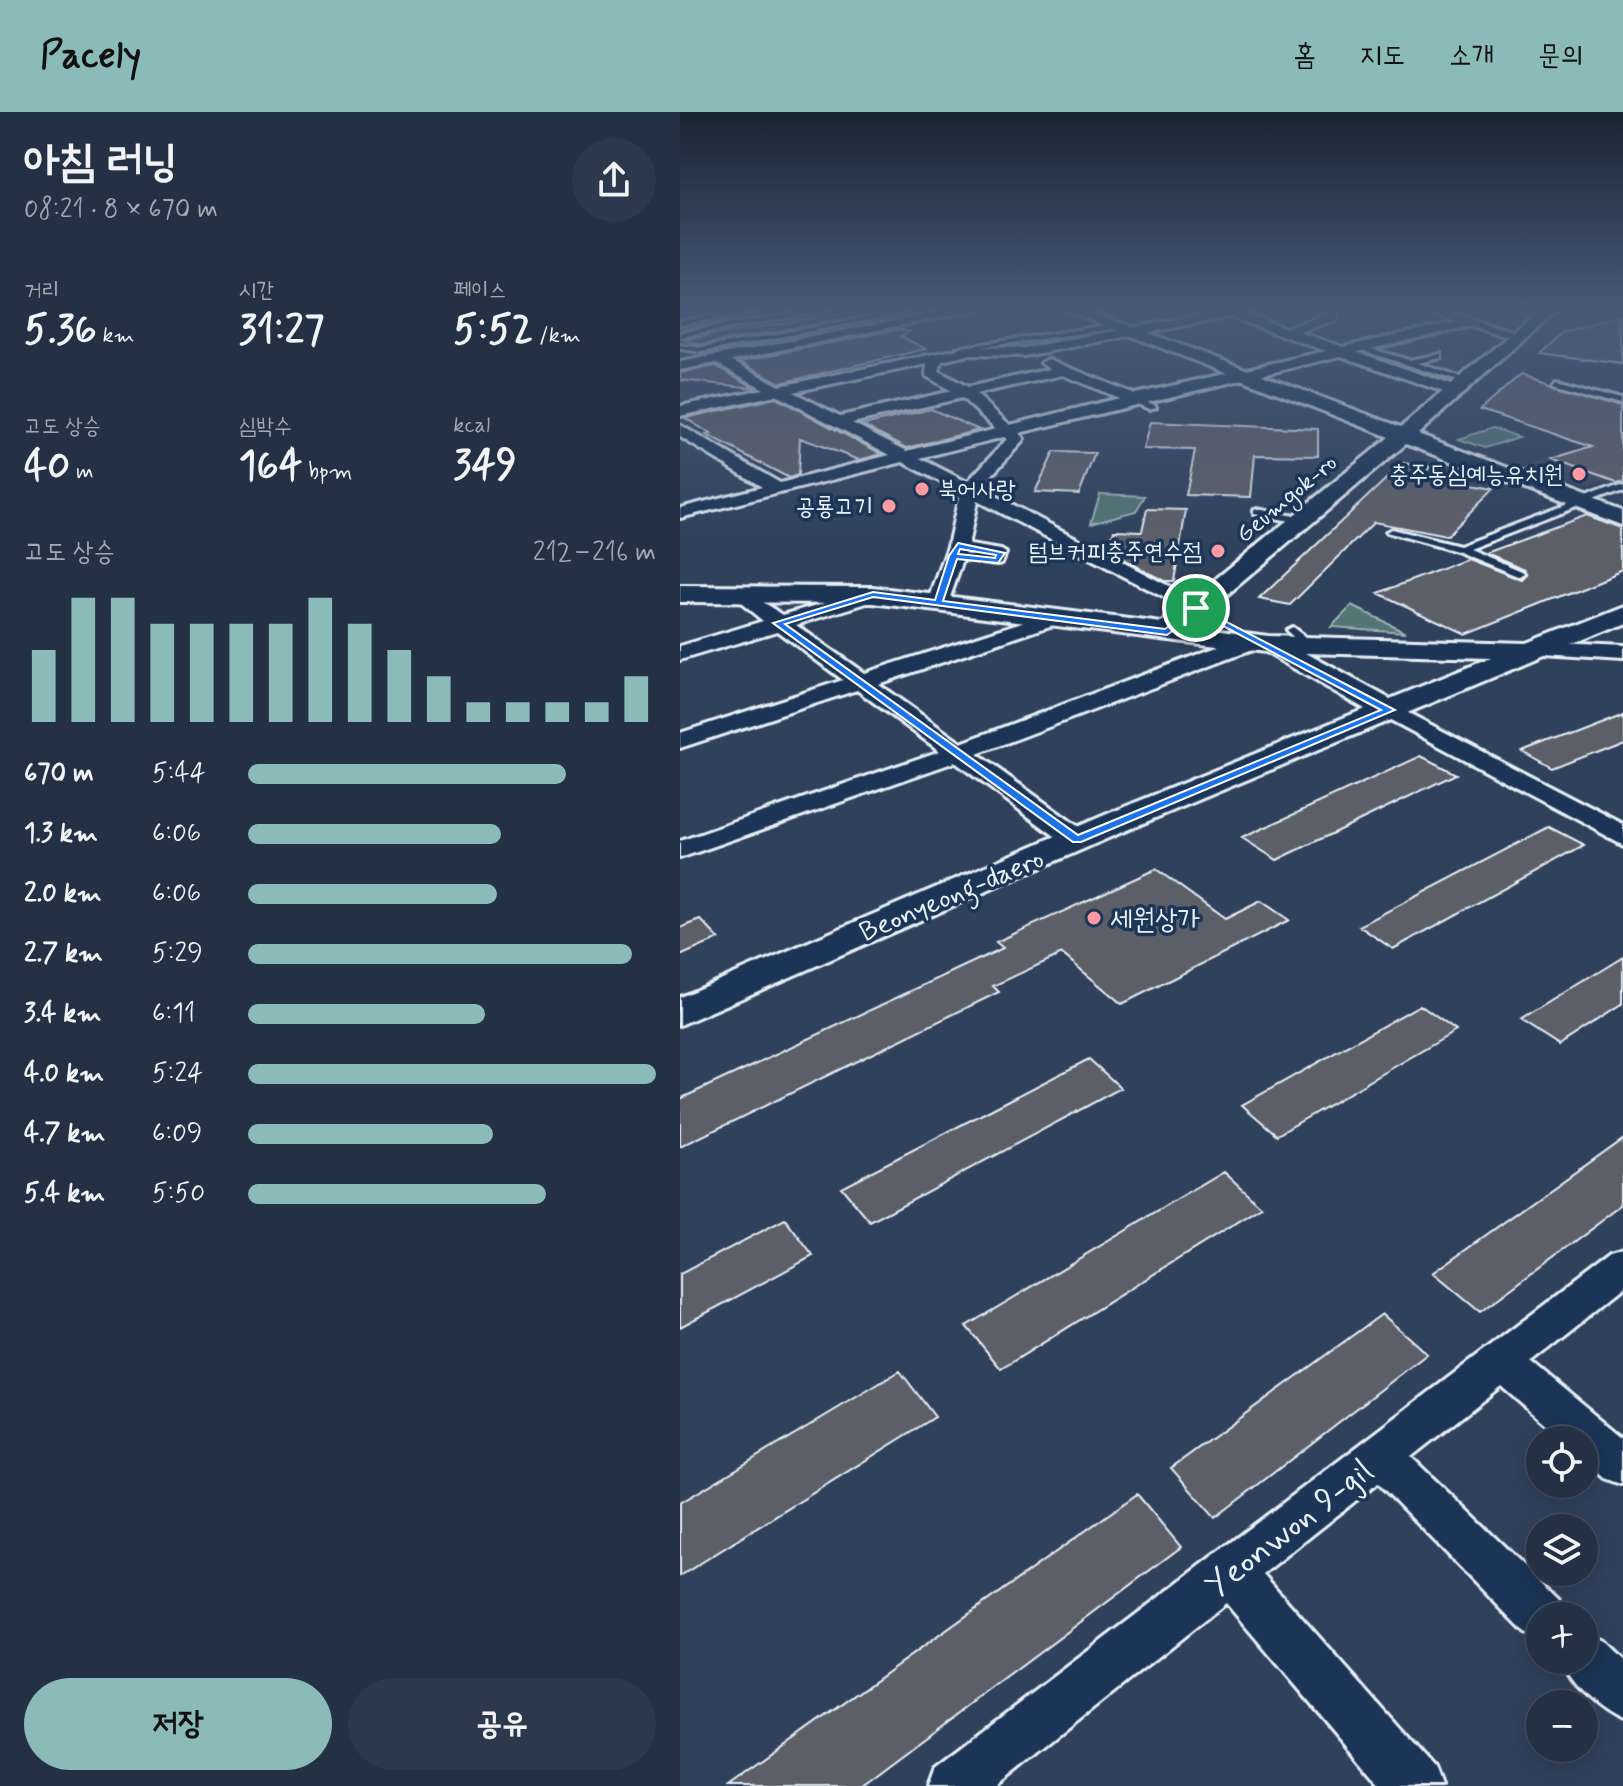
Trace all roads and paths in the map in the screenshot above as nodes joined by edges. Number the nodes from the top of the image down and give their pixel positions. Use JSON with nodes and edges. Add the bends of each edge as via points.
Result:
{"nodes":[{"id":1,"x":774,"y":388,"type":"edge"},
{"id":2,"x":787,"y":388,"type":"edge"},
{"id":3,"x":958,"y":388,"type":"edge"},
{"id":4,"x":982,"y":388,"type":"edge"},
{"id":5,"x":1108,"y":388,"type":"edge"},
{"id":6,"x":1181,"y":388,"type":"edge"},
{"id":7,"x":1278,"y":388,"type":"edge"},
{"id":8,"x":1459,"y":388,"type":"edge"},
{"id":9,"x":1582,"y":388,"type":"edge"},
{"id":10,"x":778,"y":390,"type":"junction"},
{"id":11,"x":965,"y":392,"type":"junction"},
{"id":12,"x":1134,"y":399,"type":"junction"},
{"id":13,"x":1623,"y":400,"type":"edge"},
{"id":14,"x":1152,"y":407,"type":"dead end"},
{"id":15,"x":680,"y":411,"type":"edge"},
{"id":16,"x":839,"y":421,"type":"junction"},
{"id":17,"x":680,"y":430,"type":"edge"},
{"id":18,"x":1009,"y":430,"type":"junction"},
{"id":19,"x":1403,"y":436,"type":"junction"},
{"id":20,"x":907,"y":456,"type":"junction"},
{"id":21,"x":1623,"y":487,"type":"edge"},
{"id":22,"x":776,"y":488,"type":"junction"},
{"id":23,"x":970,"y":489,"type":"junction"},
{"id":24,"x":1579,"y":503,"type":"junction"},
{"id":25,"x":1257,"y":512,"type":"dead end"},
{"id":26,"x":680,"y":513,"type":"edge"},
{"id":27,"x":1623,"y":519,"type":"edge"},
{"id":28,"x":1300,"y":520,"type":"junction"},
{"id":29,"x":1391,"y":532,"type":"dead end"},
{"id":30,"x":1460,"y":549,"type":"junction"},
{"id":31,"x":1520,"y":574,"type":"dead end"},
{"id":32,"x":680,"y":594,"type":"edge"},
{"id":33,"x":741,"y":595,"type":"junction"},
{"id":34,"x":873,"y":595,"type":"junction"},
{"id":35,"x":938,"y":603,"type":"junction"},
{"id":36,"x":1196,"y":608,"type":"junction"},
{"id":37,"x":1623,"y":613,"type":"edge"},
{"id":38,"x":1061,"y":616,"type":"junction"},
{"id":39,"x":778,"y":623,"type":"junction"},
{"id":40,"x":1167,"y":632,"type":"junction"},
{"id":41,"x":1280,"y":640,"type":"junction"},
{"id":42,"x":1536,"y":650,"type":"junction"},
{"id":43,"x":680,"y":653,"type":"edge"},
{"id":44,"x":1623,"y":654,"type":"edge"},
{"id":45,"x":861,"y":682,"type":"junction"},
{"id":46,"x":1389,"y":710,"type":"junction"},
{"id":47,"x":680,"y":741,"type":"edge"},
{"id":48,"x":958,"y":753,"type":"junction"},
{"id":49,"x":1623,"y":836,"type":"edge"},
{"id":50,"x":1077,"y":839,"type":"junction"},
{"id":51,"x":680,"y":850,"type":"edge"},
{"id":52,"x":680,"y":1012,"type":"edge"},
{"id":53,"x":1623,"y":1267,"type":"edge"},
{"id":54,"x":1501,"y":1361,"type":"junction"},
{"id":55,"x":1380,"y":1456,"type":"junction"},
{"id":56,"x":1623,"y":1465,"type":"edge"},
{"id":57,"x":1230,"y":1572,"type":"junction"},
{"id":58,"x":1528,"y":1602,"type":"edge"},
{"id":59,"x":1598,"y":1672,"type":"edge"},
{"id":60,"x":1623,"y":1697,"type":"edge"},
{"id":61,"x":954,"y":1786,"type":"edge"},
{"id":62,"x":1415,"y":1786,"type":"edge"}],
"edges":[{"from":1,"to":10,"type":"street"},
{"from":2,"to":10,"type":"street"},
{"from":3,"to":11,"type":"street"},
{"from":4,"to":11,"type":"street"},
{"from":5,"to":12,"type":"street"},
{"from":6,"to":12,"type":"street"},
{"from":7,"to":19,"type":"street"},
{"from":8,"to":19,"type":"street","name":"Geumgok-ro"},
{"from":9,"to":13,"type":"lane"},
{"from":10,"to":15,"type":"street"},
{"from":10,"to":16,"type":"street"},
{"from":11,"to":16,"type":"street"},
{"from":11,"to":18,"type":"street"},
{"from":12,"to":14,"type":"lane"},
{"from":12,"to":18,"type":"street"},
{"from":16,"to":20,"type":"street"},
{"from":17,"to":22,"type":"street"},
{"from":18,"to":20,"type":"street"},
{"from":18,"to":23,"type":"street","via":[[1016,439]]},
{"from":19,"to":24,"type":"street"},
{"from":19,"to":28,"type":"street","name":"Geumgok-ro"},
{"from":20,"to":22,"type":"street"},
{"from":20,"to":23,"type":"street"},
{"from":21,"to":24,"type":"lane"},
{"from":22,"to":26,"type":"street"},
{"from":23,"to":35,"type":"street"},
{"from":23,"to":36,"type":"street"},
{"from":24,"to":27,"type":"street"},
{"from":24,"to":30,"type":"lane"},
{"from":25,"to":28,"type":"lane"},
{"from":28,"to":36,"type":"street","name":"Geumgok-ro"},
{"from":29,"to":30,"type":"lane"},
{"from":30,"to":31,"type":"lane"},
{"from":32,"to":33,"type":"street"},
{"from":33,"to":34,"type":"street"},
{"from":33,"to":39,"type":"street"},
{"from":34,"to":35,"type":"street"},
{"from":34,"to":39,"type":"street"},
{"from":35,"to":38,"type":"street"},
{"from":36,"to":40,"type":"street","name":"Geumgok-ro"},
{"from":36,"to":41,"type":"street"},
{"from":37,"to":42,"type":"street","name":"Beonyeong-daero"},
{"from":38,"to":40,"type":"street"},
{"from":38,"to":45,"type":"street"},
{"from":39,"to":43,"type":"street"},
{"from":39,"to":45,"type":"street"},
{"from":40,"to":41,"type":"street"},
{"from":41,"to":42,"type":"street"},
{"from":41,"to":46,"type":"street"},
{"from":41,"to":48,"type":"street"},
{"from":42,"to":44,"type":"street"},
{"from":42,"to":46,"type":"street","name":"Beonyeong-daero"},
{"from":45,"to":47,"type":"street"},
{"from":45,"to":48,"type":"street"},
{"from":46,"to":49,"type":"street"},
{"from":46,"to":50,"type":"street","name":"Beonyeong-daero"},
{"from":48,"to":50,"type":"street"},
{"from":48,"to":51,"type":"street"},
{"from":50,"to":52,"type":"street","name":"Beonyeong-daero"},
{"from":53,"to":54,"type":"street","name":"Yeonwon 9-gil"},
{"from":54,"to":55,"type":"street","name":"Yeonwon 9-gil"},
{"from":54,"to":56,"type":"street"},
{"from":55,"to":57,"type":"street","name":"Yeonwon 9-gil"},
{"from":55,"to":58,"type":"street"},
{"from":57,"to":61,"type":"street","name":"Yeonwon 9-gil"},
{"from":57,"to":62,"type":"street"},
{"from":59,"to":60,"type":"street"}]}
